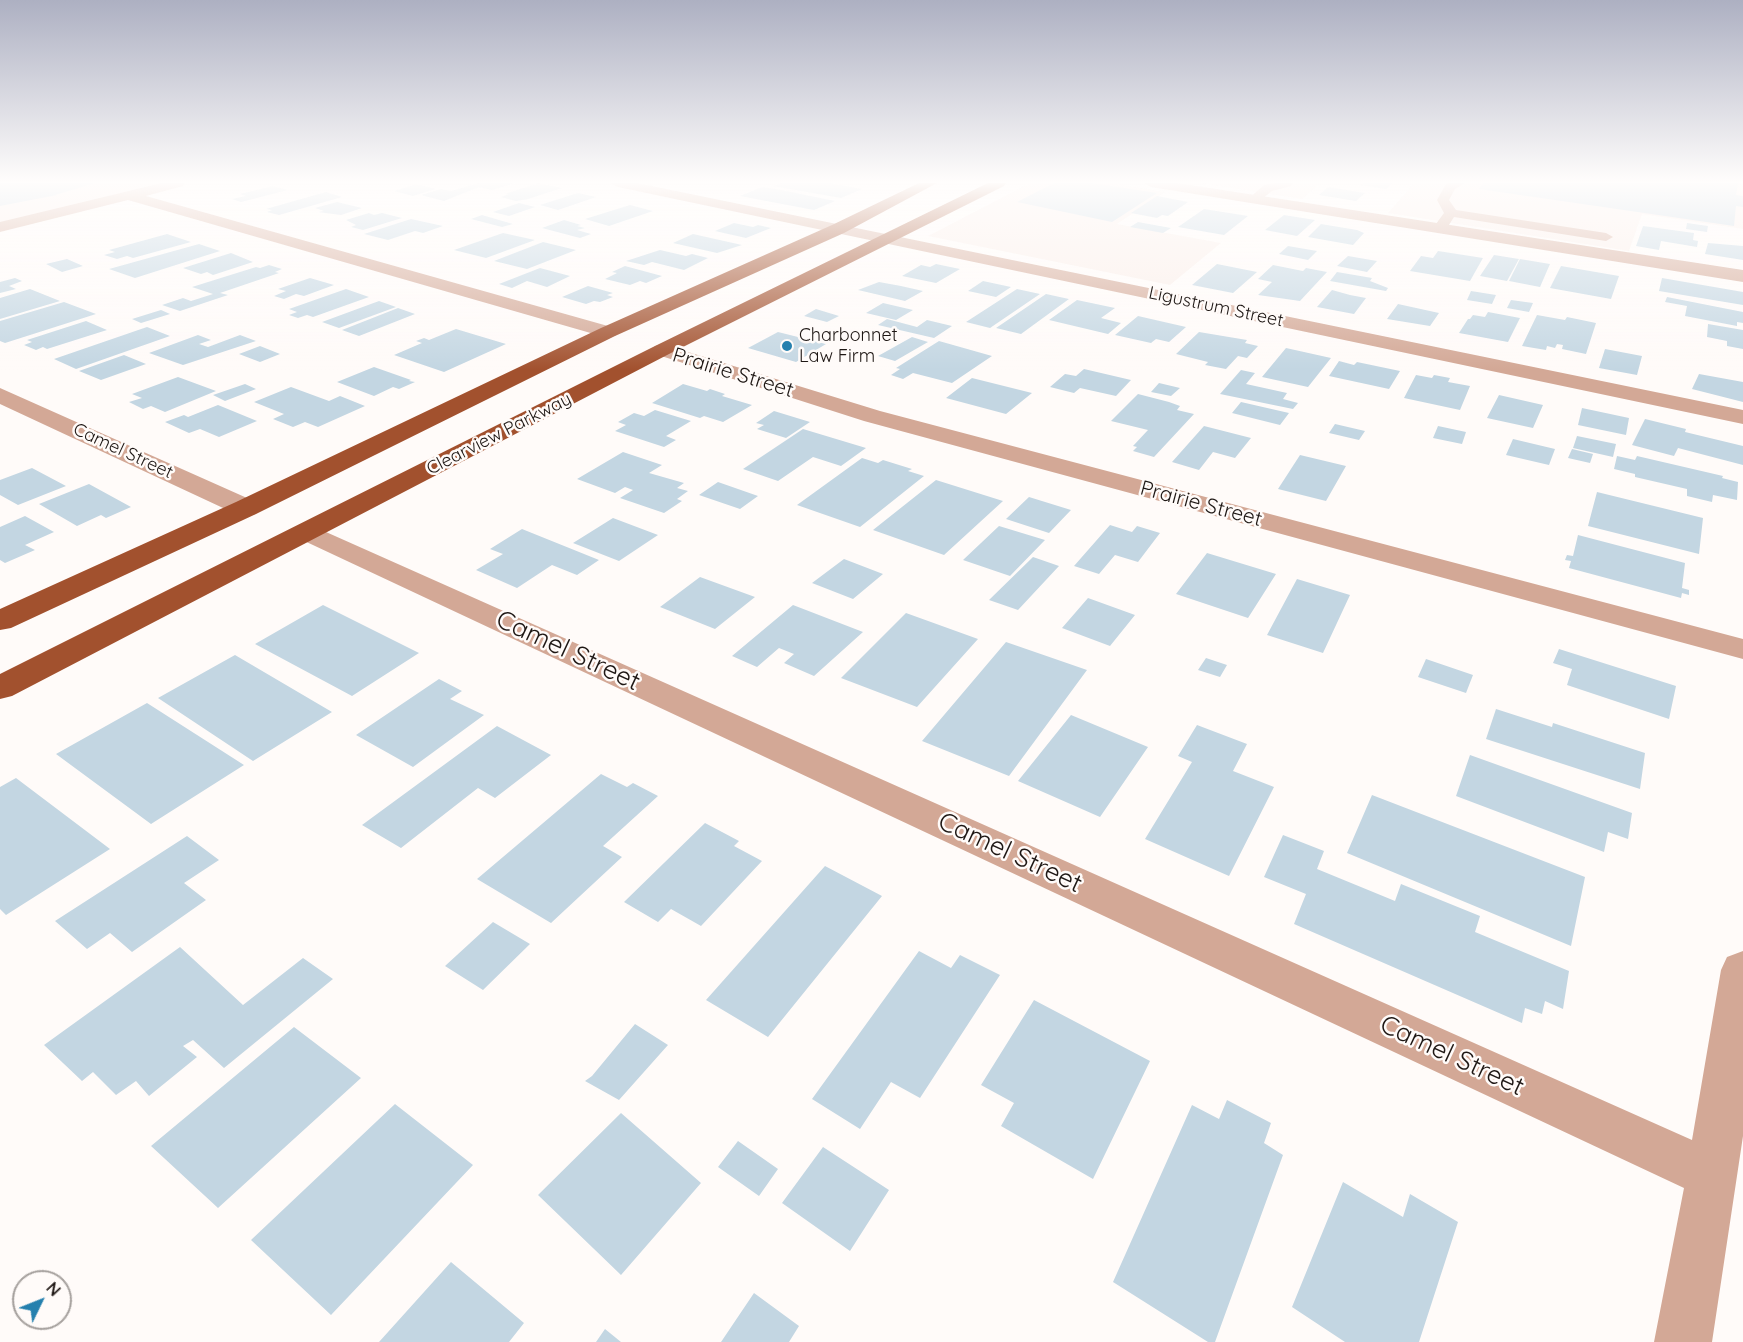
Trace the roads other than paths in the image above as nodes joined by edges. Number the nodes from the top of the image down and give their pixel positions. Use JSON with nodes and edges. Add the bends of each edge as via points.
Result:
{"nodes":[{"id":1,"x":305,"y":246,"type":"edge"},
{"id":2,"x":801,"y":246,"type":"edge"},
{"id":3,"x":871,"y":246,"type":"edge"},
{"id":4,"x":923,"y":246,"type":"edge"},
{"id":5,"x":1551,"y":246,"type":"edge"},
{"id":6,"x":1743,"y":276,"type":"edge"},
{"id":7,"x":608,"y":332,"type":"junction"},
{"id":8,"x":662,"y":350,"type":"junction"},
{"id":9,"x":0,"y":395,"type":"edge"},
{"id":10,"x":1743,"y":417,"type":"edge"},
{"id":11,"x":246,"y":508,"type":"junction"},
{"id":12,"x":308,"y":532,"type":"junction"},
{"id":13,"x":168,"y":544,"type":"junction"},
{"id":14,"x":0,"y":621,"type":"edge"},
{"id":15,"x":0,"y":645,"type":"edge"},
{"id":16,"x":1743,"y":649,"type":"edge"},
{"id":17,"x":0,"y":688,"type":"edge"},
{"id":18,"x":1743,"y":970,"type":"edge"},
{"id":19,"x":1712,"y":1175,"type":"junction"},
{"id":20,"x":1683,"y":1342,"type":"edge"}],
"edges":[{"from":1,"to":7,"type":"street"},
{"from":2,"to":7,"type":"highway"},
{"from":3,"to":8,"type":"highway","name":"Clearview Parkway"},
{"from":4,"to":10,"type":"street","name":"Ligustrum Street"},
{"from":5,"to":6,"type":"street"},
{"from":7,"to":11,"type":"highway"},
{"from":8,"to":12,"type":"highway","name":"Clearview Parkway"},
{"from":8,"to":16,"type":"street","name":"Prairie Street","via":[[872,416]]},
{"from":9,"to":11,"type":"street","name":"Camel Street"},
{"from":11,"to":13,"type":"highway"},
{"from":12,"to":17,"type":"highway","name":"Clearview Parkway"},
{"from":12,"to":19,"type":"street","name":"Camel Street"},
{"from":13,"to":14,"type":"highway"},
{"from":13,"to":15,"type":"highway","via":[[104,594]]},
{"from":18,"to":19,"type":"street"},
{"from":19,"to":20,"type":"street"}]}
